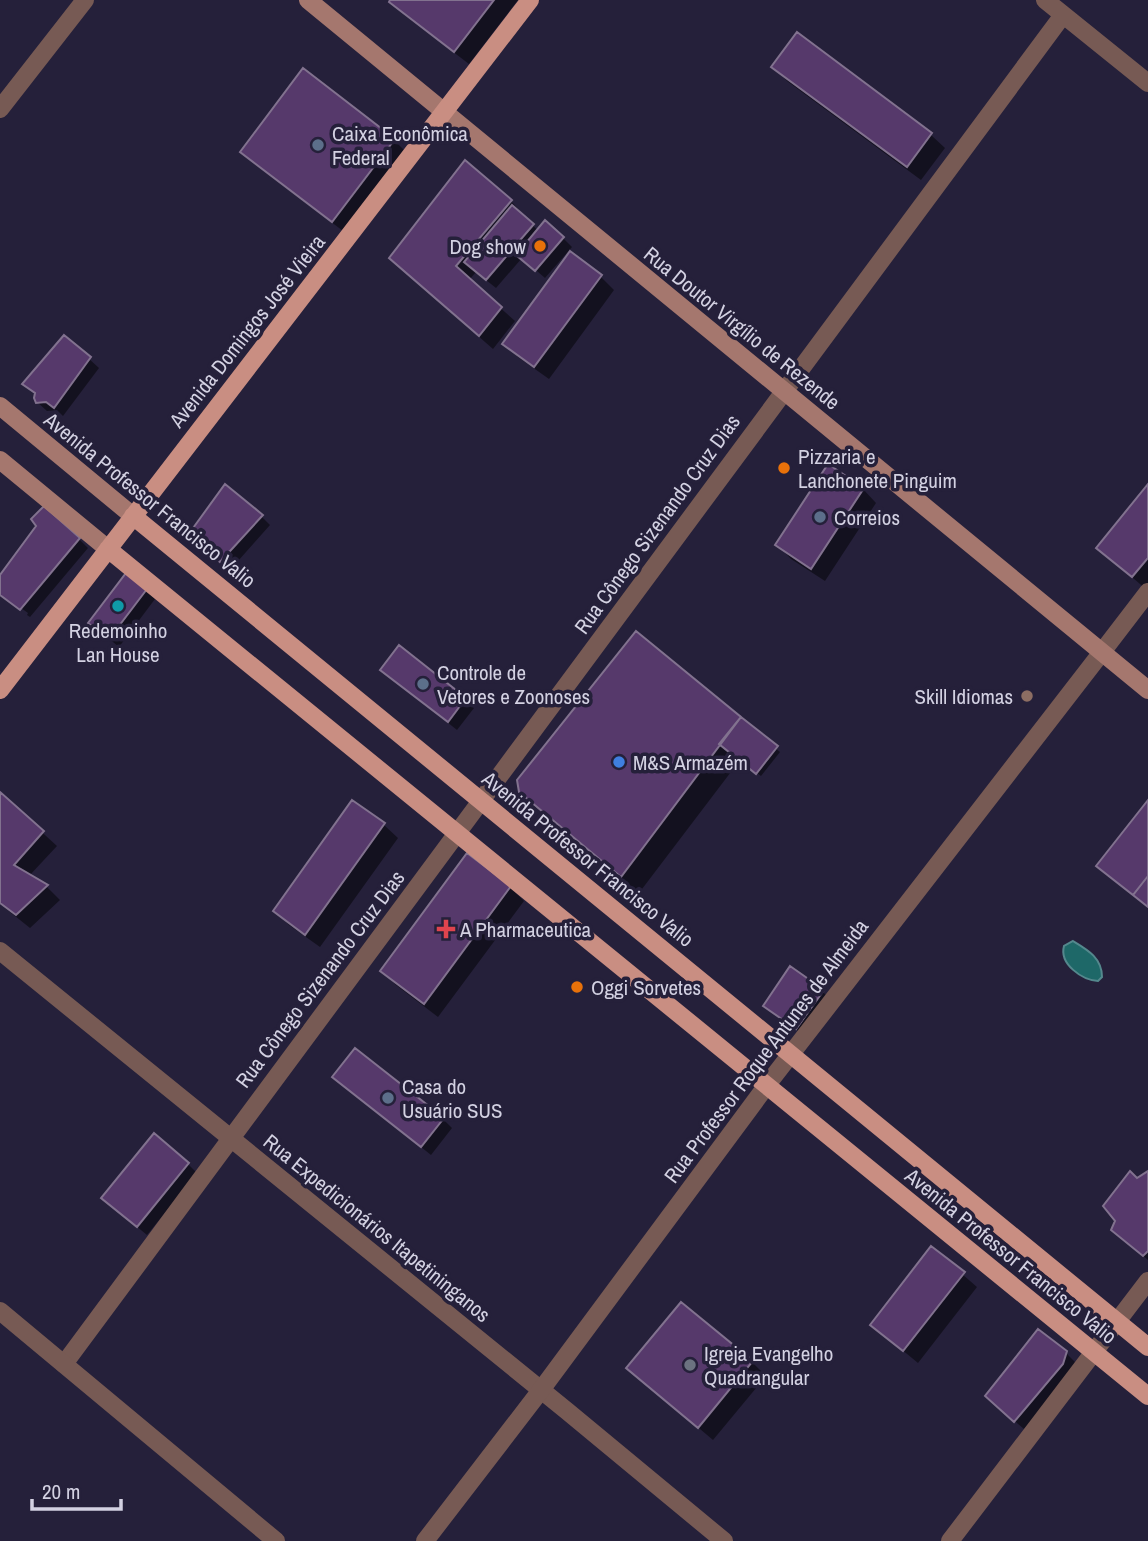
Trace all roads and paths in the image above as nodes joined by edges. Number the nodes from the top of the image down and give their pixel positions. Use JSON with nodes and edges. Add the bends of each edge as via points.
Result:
{"nodes":[{"id":1,"x":85,"y":0,"type":"edge"},
{"id":2,"x":308,"y":0,"type":"edge"},
{"id":3,"x":530,"y":0,"type":"edge"},
{"id":4,"x":1045,"y":0,"type":"edge"},
{"id":5,"x":1063,"y":15,"type":"junction"},
{"id":6,"x":1148,"y":83,"type":"edge"},
{"id":7,"x":0,"y":109,"type":"edge"},
{"id":8,"x":445,"y":113,"type":"junction"},
{"id":9,"x":783,"y":390,"type":"junction"},
{"id":10,"x":0,"y":406,"type":"edge"},
{"id":11,"x":0,"y":460,"type":"edge"},
{"id":12,"x":133,"y":516,"type":"junction"},
{"id":13,"x":108,"y":549,"type":"junction"},
{"id":14,"x":1148,"y":592,"type":"edge"},
{"id":15,"x":1102,"y":652,"type":"junction"},
{"id":16,"x":0,"y":690,"type":"edge"},
{"id":17,"x":1148,"y":690,"type":"edge"},
{"id":18,"x":480,"y":800,"type":"junction"},
{"id":19,"x":457,"y":833,"type":"junction"},
{"id":20,"x":0,"y":951,"type":"edge"},
{"id":21,"x":791,"y":1055,"type":"junction"},
{"id":22,"x":767,"y":1085,"type":"junction"},
{"id":23,"x":230,"y":1139,"type":"junction"},
{"id":24,"x":1148,"y":1281,"type":"edge"},
{"id":25,"x":0,"y":1311,"type":"edge"},
{"id":26,"x":1117,"y":1322,"type":"junction"},
{"id":27,"x":1148,"y":1348,"type":"edge"},
{"id":28,"x":1094,"y":1352,"type":"junction"},
{"id":29,"x":64,"y":1364,"type":"junction"},
{"id":30,"x":541,"y":1390,"type":"junction"},
{"id":31,"x":1148,"y":1396,"type":"edge"},
{"id":32,"x":276,"y":1541,"type":"edge"},
{"id":33,"x":425,"y":1541,"type":"edge"},
{"id":34,"x":724,"y":1541,"type":"edge"},
{"id":35,"x":950,"y":1541,"type":"edge"}],
"edges":[{"from":1,"to":7,"type":"street"},
{"from":2,"to":8,"type":"main road","name":"Rua Doutor Virgílio de Rezende"},
{"from":3,"to":8,"type":"main road","name":"Avenida Domingos José Vieira"},
{"from":4,"to":5,"type":"street"},
{"from":5,"to":6,"type":"street"},
{"from":5,"to":9,"type":"street","name":"Rua Cônego Sizenando Cruz Dias"},
{"from":8,"to":9,"type":"main road","name":"Rua Doutor Virgílio de Rezende"},
{"from":8,"to":12,"type":"main road","name":"Avenida Domingos José Vieira"},
{"from":9,"to":15,"type":"main road","name":"Rua Doutor Virgílio de Rezende"},
{"from":9,"to":18,"type":"street","name":"Rua Cônego Sizenando Cruz Dias"},
{"from":10,"to":12,"type":"main road","name":"Avenida Professor Francisco Valio"},
{"from":11,"to":13,"type":"main road","name":"Avenida Professor Francisco Valio"},
{"from":12,"to":13,"type":"main road","name":"Avenida Domingos José Vieira"},
{"from":12,"to":18,"type":"main road","name":"Avenida Professor Francisco Valio"},
{"from":13,"to":16,"type":"main road","name":"Avenida Domingos José Vieira"},
{"from":13,"to":19,"type":"main road","name":"Avenida Professor Francisco Valio"},
{"from":14,"to":15,"type":"street","name":"Rua Professor Roque Antunes de Almeida"},
{"from":15,"to":17,"type":"main road","name":"Rua Doutor Virgílio de Rezende"},
{"from":15,"to":21,"type":"street","name":"Rua Professor Roque Antunes de Almeida"},
{"from":18,"to":19,"type":"street","name":"Rua Cônego Sizenando Cruz Dias"},
{"from":18,"to":21,"type":"main road","name":"Avenida Professor Francisco Valio"},
{"from":19,"to":22,"type":"main road","name":"Avenida Professor Francisco Valio"},
{"from":19,"to":23,"type":"street","name":"Rua Cônego Sizenando Cruz Dias"},
{"from":20,"to":23,"type":"street","name":"Rua Expedicionários Itapetininganos"},
{"from":21,"to":22,"type":"street","name":"Rua Professor Roque Antunes de Almeida"},
{"from":21,"to":26,"type":"main road","name":"Avenida Professor Francisco Valio"},
{"from":22,"to":28,"type":"main road","name":"Avenida Professor Francisco Valio"},
{"from":22,"to":30,"type":"street","name":"Rua Professor Roque Antunes de Almeida"},
{"from":23,"to":29,"type":"street","name":"Rua Cônego Sizenando Cruz Dias"},
{"from":23,"to":30,"type":"street","name":"Rua Expedicionários Itapetininganos"},
{"from":24,"to":26,"type":"street"},
{"from":25,"to":29,"type":"street"},
{"from":26,"to":27,"type":"main road","name":"Avenida Professor Francisco Valio"},
{"from":26,"to":28,"type":"street"},
{"from":28,"to":31,"type":"main road","name":"Avenida Professor Francisco Valio"},
{"from":28,"to":35,"type":"street"},
{"from":29,"to":32,"type":"street"},
{"from":30,"to":33,"type":"street","name":"Rua Professor Roque Antunes de Almeida"},
{"from":30,"to":34,"type":"street","name":"Rua Expedicionários Itapetininganos"}]}
